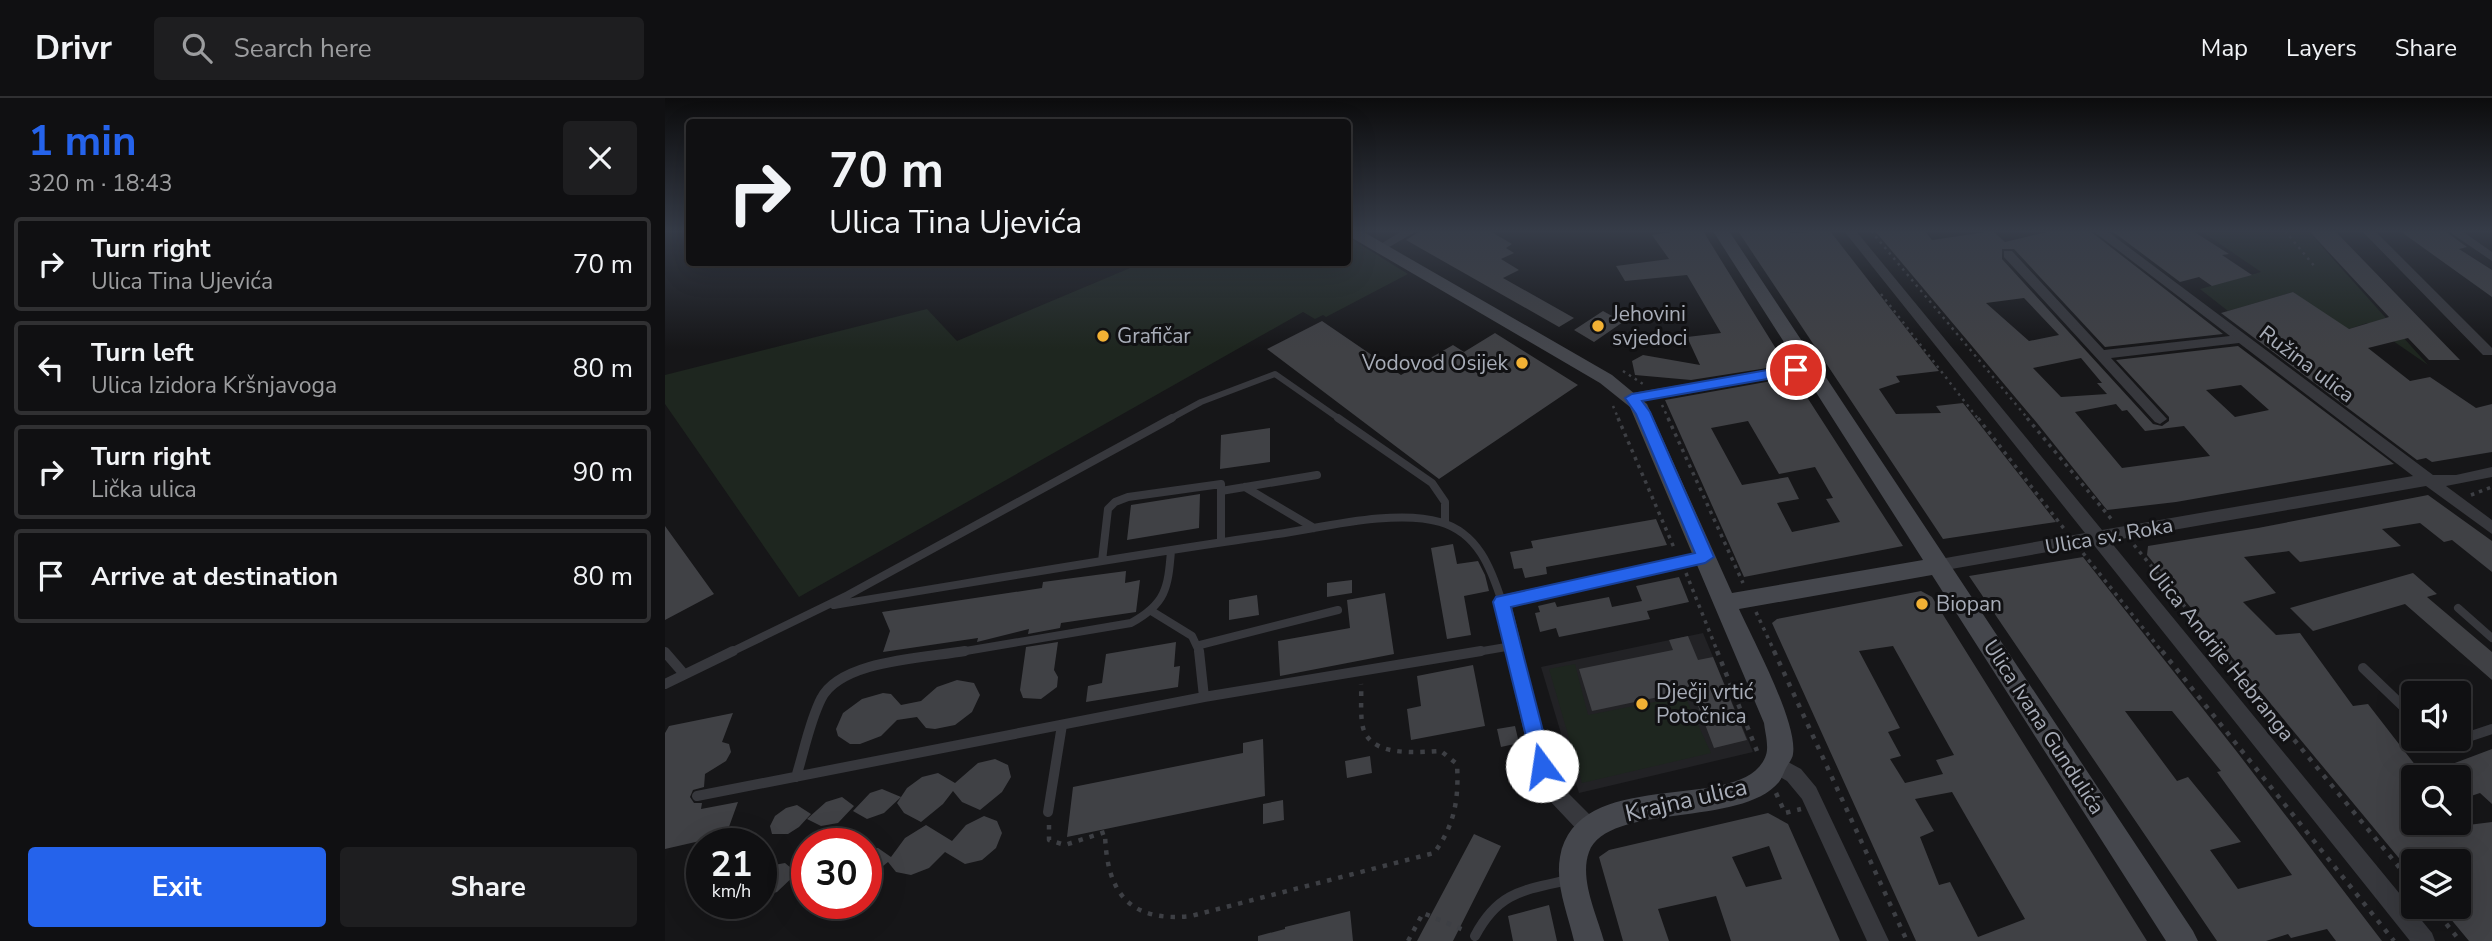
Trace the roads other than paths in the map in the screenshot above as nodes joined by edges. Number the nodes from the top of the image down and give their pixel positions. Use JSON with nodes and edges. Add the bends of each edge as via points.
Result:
{"nodes":[{"id":1,"x":1419,"y":270,"type":"edge"},
{"id":2,"x":1747,"y":270,"type":"edge"},
{"id":3,"x":1882,"y":270,"type":"edge"},
{"id":4,"x":2023,"y":270,"type":"edge"},
{"id":5,"x":2150,"y":270,"type":"edge"},
{"id":6,"x":2407,"y":270,"type":"edge"},
{"id":7,"x":2240,"y":339,"type":"junction"},
{"id":8,"x":2488,"y":352,"type":"dead end"},
{"id":9,"x":2101,"y":355,"type":"junction"},
{"id":10,"x":1812,"y":367,"type":"junction"},
{"id":11,"x":1632,"y":398,"type":"junction"},
{"id":12,"x":2160,"y":418,"type":"dead end"},
{"id":13,"x":2492,"y":472,"type":"edge"},
{"id":14,"x":1317,"y":475,"type":"dead end"},
{"id":15,"x":2428,"y":480,"type":"junction"},
{"id":16,"x":1245,"y":487,"type":"junction"},
{"id":17,"x":1221,"y":491,"type":"junction"},
{"id":18,"x":1445,"y":523,"type":"junction"},
{"id":19,"x":1315,"y":528,"type":"junction"},
{"id":20,"x":2492,"y":528,"type":"edge"},
{"id":21,"x":2098,"y":538,"type":"junction"},
{"id":22,"x":1221,"y":542,"type":"junction"},
{"id":23,"x":1171,"y":551,"type":"junction"},
{"id":24,"x":1705,"y":557,"type":"junction"},
{"id":25,"x":1102,"y":561,"type":"junction"},
{"id":26,"x":1940,"y":565,"type":"junction"},
{"id":27,"x":1502,"y":602,"type":"junction"},
{"id":28,"x":1725,"y":603,"type":"junction"},
{"id":29,"x":821,"y":608,"type":"junction"},
{"id":30,"x":2458,"y":608,"type":"dead end"},
{"id":31,"x":1338,"y":610,"type":"dead end"},
{"id":32,"x":1153,"y":612,"type":"junction"},
{"id":33,"x":2492,"y":638,"type":"edge"},
{"id":34,"x":1200,"y":645,"type":"junction"},
{"id":35,"x":1512,"y":646,"type":"junction"},
{"id":36,"x":665,"y":652,"type":"edge"},
{"id":37,"x":2363,"y":668,"type":"dead end"},
{"id":38,"x":684,"y":674,"type":"junction"},
{"id":39,"x":665,"y":684,"type":"edge"},
{"id":40,"x":1204,"y":697,"type":"junction"},
{"id":41,"x":2401,"y":704,"type":"edge"},
{"id":42,"x":1062,"y":725,"type":"junction"},
{"id":43,"x":2492,"y":729,"type":"edge"},
{"id":44,"x":2471,"y":736,"type":"edge"},
{"id":45,"x":1773,"y":770,"type":"junction"},
{"id":46,"x":796,"y":777,"type":"junction"},
{"id":47,"x":697,"y":796,"type":"dead end"},
{"id":48,"x":1048,"y":812,"type":"road end"},
{"id":49,"x":1590,"y":829,"type":"junction"},
{"id":50,"x":1574,"y":879,"type":"junction"},
{"id":51,"x":1475,"y":936,"type":"road end"},
{"id":52,"x":1590,"y":941,"type":"edge"},
{"id":53,"x":1878,"y":941,"type":"edge"},
{"id":54,"x":2183,"y":941,"type":"edge"},
{"id":55,"x":2424,"y":941,"type":"edge"}],
"edges":[{"from":1,"to":11,"type":"street"},
{"from":2,"to":10,"type":"street","name":"Ulica Ivana Gundulića"},
{"from":3,"to":21,"type":"street","name":"Ulica Andrije Hebranga"},
{"from":4,"to":9,"type":"street"},
{"from":5,"to":7,"type":"street","name":"Ružina ulica"},
{"from":6,"to":8,"type":"street"},
{"from":7,"to":9,"type":"street"},
{"from":7,"to":15,"type":"street","name":"Ružina ulica"},
{"from":9,"to":12,"type":"street"},
{"from":10,"to":11,"type":"street"},
{"from":10,"to":26,"type":"street","name":"Ulica Ivana Gundulića"},
{"from":11,"to":24,"type":"street","via":[[1643,412]]},
{"from":13,"to":15,"type":"street","name":"Ulica sv. Roka"},
{"from":14,"to":16,"type":"lane"},
{"from":15,"to":20,"type":"street","name":"Ružina ulica"},
{"from":15,"to":21,"type":"street","name":"Ulica sv. Roka"},
{"from":16,"to":17,"type":"lane"},
{"from":16,"to":19,"type":"lane"},
{"from":17,"to":22,"type":"lane"},
{"from":17,"to":25,"type":"lane","via":[[1221,484],[1128,496],[1115,502],[1108,509]]},
{"from":18,"to":19,"type":"lane","via":[[1404,516]]},
{"from":18,"to":27,"type":"lane","via":[[1477,544]]},
{"from":18,"to":29,"type":"lane","via":[[1445,502],[1432,483],[1275,374],[1201,402]]},
{"from":19,"to":22,"type":"lane"},
{"from":21,"to":26,"type":"street","name":"Ulica sv. Roka"},
{"from":21,"to":55,"type":"street","name":"Ulica Andrije Hebranga"},
{"from":22,"to":23,"type":"lane"},
{"from":23,"to":25,"type":"lane"},
{"from":23,"to":32,"type":"lane","via":[[1165,592]]},
{"from":24,"to":27,"type":"street"},
{"from":24,"to":28,"type":"street"},
{"from":25,"to":29,"type":"lane"},
{"from":26,"to":28,"type":"street","name":"Ulica sv. Roka"},
{"from":26,"to":54,"type":"street","name":"Ulica Ivana Gundulića"},
{"from":27,"to":35,"type":"street"},
{"from":28,"to":45,"type":"street","via":[[1782,737],[1783,748]]},
{"from":29,"to":38,"type":"lane"},
{"from":30,"to":33,"type":"lane"},
{"from":31,"to":34,"type":"lane"},
{"from":32,"to":34,"type":"lane","via":[[1189,632]]},
{"from":32,"to":46,"type":"lane","via":[[1131,623],[858,668],[835,681],[821,698]]},
{"from":34,"to":40,"type":"lane"},
{"from":35,"to":40,"type":"lane"},
{"from":35,"to":49,"type":"street","via":[[1542,766],[1556,794]]},
{"from":36,"to":38,"type":"lane"},
{"from":37,"to":41,"type":"lane"},
{"from":38,"to":39,"type":"lane"},
{"from":40,"to":42,"type":"lane"},
{"from":42,"to":46,"type":"lane"},
{"from":42,"to":48,"type":"lane"},
{"from":43,"to":44,"type":"lane"},
{"from":45,"to":49,"type":"street","name":"Krajna ulica","via":[[1743,791],[1609,817]]},
{"from":45,"to":53,"type":"street","via":[[1801,783]]},
{"from":46,"to":47,"type":"lane"},
{"from":49,"to":50,"type":"street","via":[[1576,850]]},
{"from":50,"to":51,"type":"lane","via":[[1501,899]]},
{"from":50,"to":52,"type":"street"}]}
